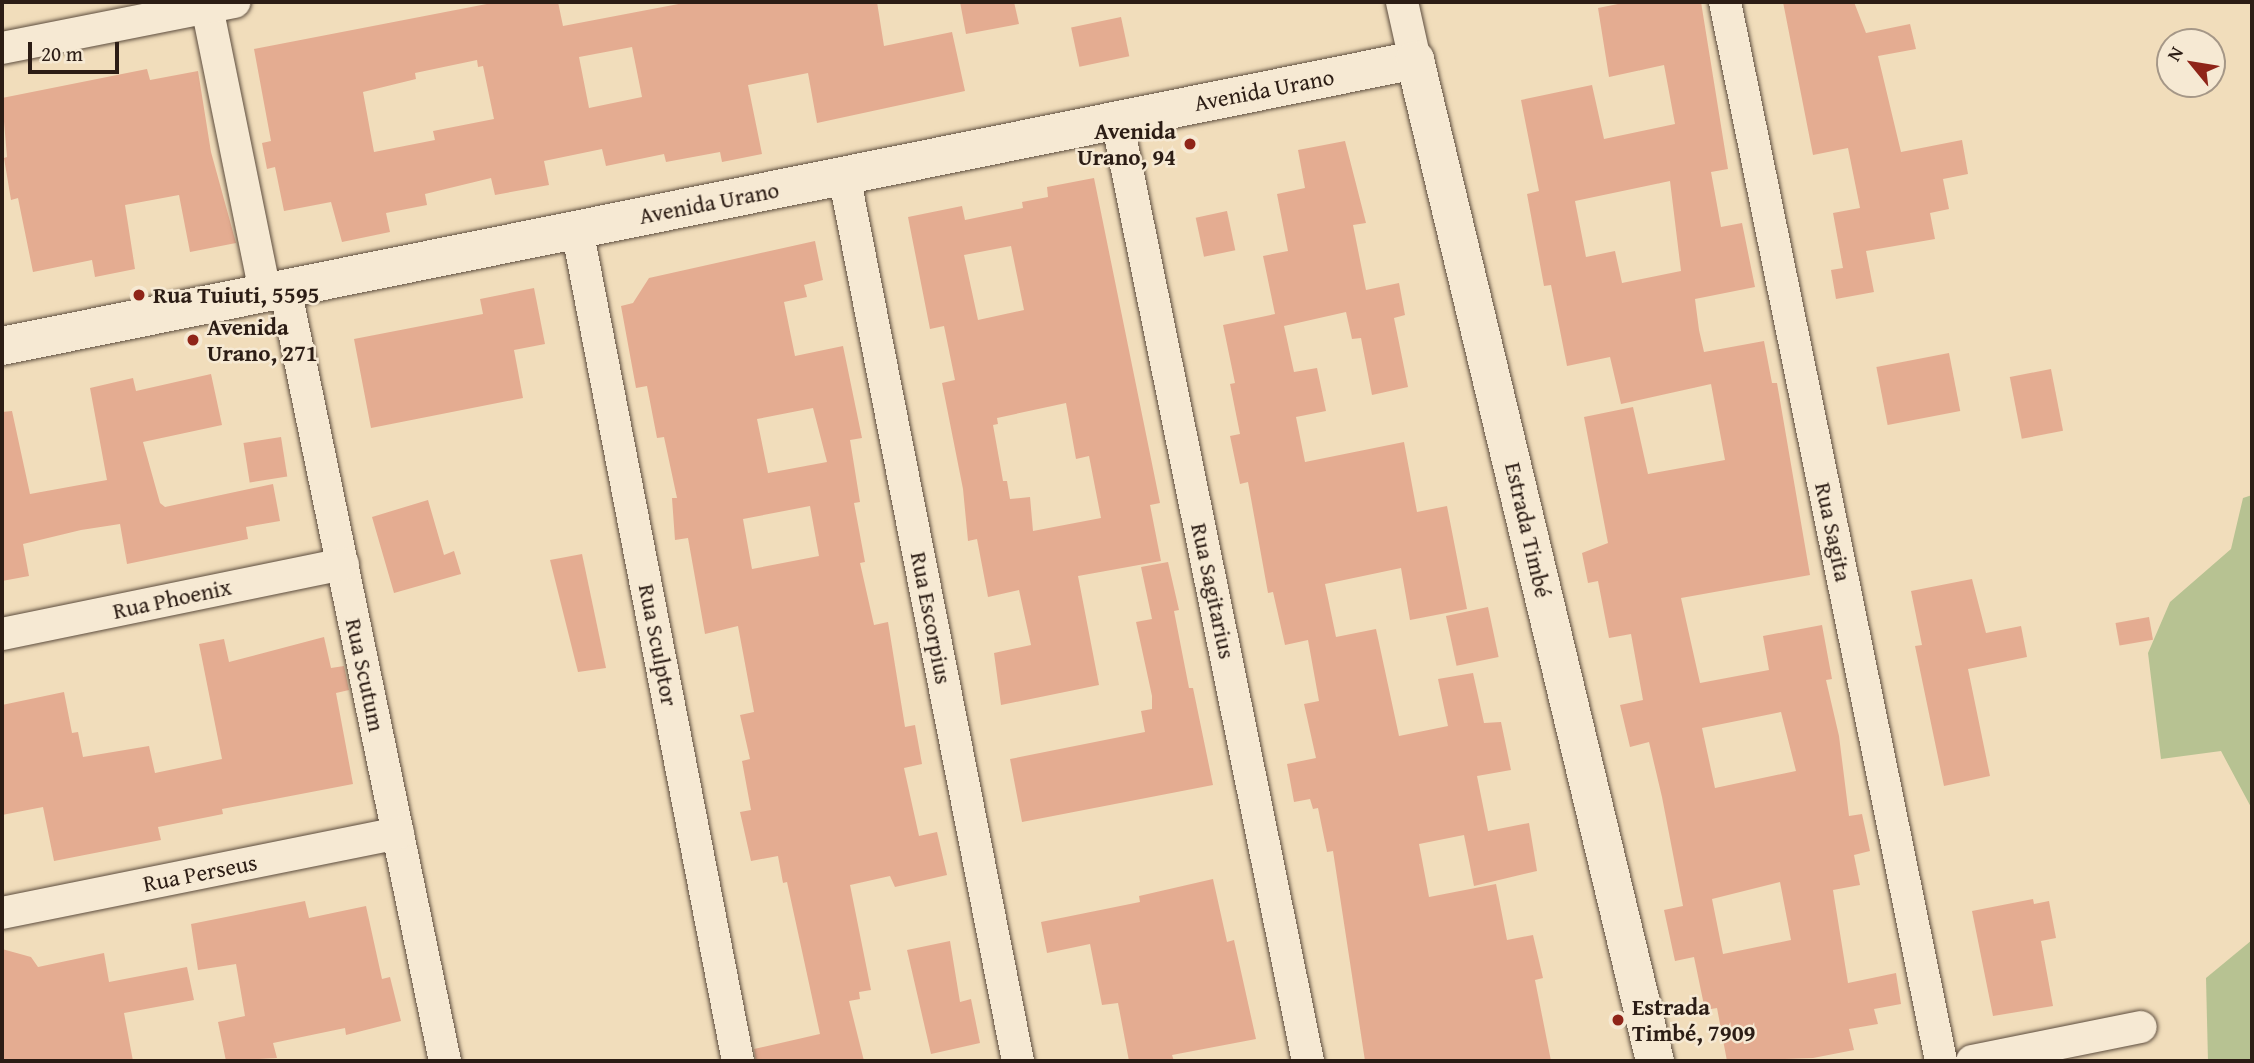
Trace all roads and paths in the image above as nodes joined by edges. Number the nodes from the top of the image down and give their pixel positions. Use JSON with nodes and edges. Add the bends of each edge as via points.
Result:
{"nodes":[{"id":1,"x":1725,"y":2,"type":"edge"},
{"id":2,"x":216,"y":4,"type":"edge"},
{"id":3,"x":1412,"y":23,"type":"edge"},
{"id":4,"x":2,"y":48,"type":"edge"},
{"id":5,"x":1117,"y":120,"type":"junction"},
{"id":6,"x":844,"y":175,"type":"junction"},
{"id":7,"x":577,"y":229,"type":"junction"},
{"id":8,"x":275,"y":290,"type":"junction"},
{"id":9,"x":2,"y":346,"type":"edge"},
{"id":10,"x":342,"y":564,"type":"junction"},
{"id":11,"x":2,"y":634,"type":"edge"},
{"id":12,"x":398,"y":833,"type":"junction"},
{"id":13,"x":2,"y":913,"type":"edge"},
{"id":14,"x":2141,"y":1027,"type":"dead end"},
{"id":15,"x":445,"y":1061,"type":"edge"},
{"id":16,"x":738,"y":1061,"type":"edge"},
{"id":17,"x":1018,"y":1061,"type":"edge"},
{"id":18,"x":1308,"y":1061,"type":"edge"},
{"id":19,"x":1655,"y":1061,"type":"edge"},
{"id":20,"x":1941,"y":1061,"type":"edge"},
{"id":21,"x":1972,"y":1061,"type":"edge"}],
"edges":[{"from":1,"to":20,"type":"street","name":"Rua Sagita"},
{"from":2,"to":4,"type":"street"},
{"from":2,"to":8,"type":"street","name":"Rua Scutum"},
{"from":3,"to":5,"type":"street","name":"Avenida Urano"},
{"from":3,"to":19,"type":"street","name":"Estrada Timbé"},
{"from":5,"to":6,"type":"street","name":"Avenida Urano"},
{"from":5,"to":18,"type":"street","name":"Rua Sagitarius"},
{"from":6,"to":7,"type":"street","name":"Avenida Urano"},
{"from":6,"to":17,"type":"street","name":"Rua Escorpius"},
{"from":7,"to":8,"type":"street","name":"Avenida Urano"},
{"from":7,"to":16,"type":"street","name":"Rua Sculptor"},
{"from":8,"to":9,"type":"street","name":"Avenida Urano"},
{"from":8,"to":10,"type":"street","name":"Rua Scutum"},
{"from":10,"to":11,"type":"street","name":"Rua Phoenix"},
{"from":10,"to":12,"type":"street","name":"Rua Scutum"},
{"from":12,"to":13,"type":"street","name":"Rua Perseus"},
{"from":12,"to":15,"type":"street","name":"Rua Scutum"},
{"from":14,"to":21,"type":"street"}]}
